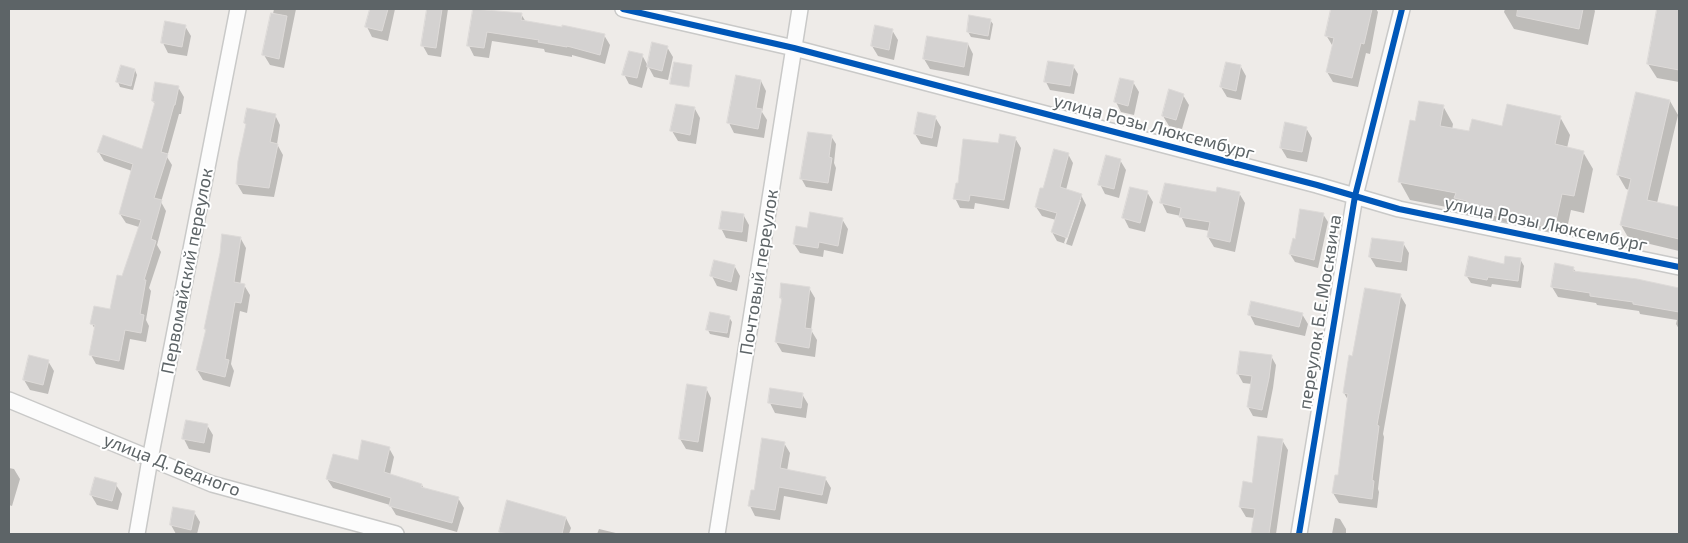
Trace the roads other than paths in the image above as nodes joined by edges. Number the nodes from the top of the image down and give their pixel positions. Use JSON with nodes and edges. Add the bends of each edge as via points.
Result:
{"nodes":[{"id":1,"x":238,"y":9,"type":"edge"},
{"id":2,"x":623,"y":9,"type":"edge"},
{"id":3,"x":800,"y":9,"type":"edge"},
{"id":4,"x":1402,"y":9,"type":"edge"},
{"id":5,"x":794,"y":48,"type":"junction"},
{"id":6,"x":1355,"y":196,"type":"junction"},
{"id":7,"x":1679,"y":266,"type":"edge"},
{"id":8,"x":9,"y":400,"type":"edge"},
{"id":9,"x":150,"y":459,"type":"junction"},
{"id":10,"x":138,"y":534,"type":"edge"},
{"id":11,"x":396,"y":534,"type":"edge"},
{"id":12,"x":718,"y":534,"type":"edge"},
{"id":13,"x":1299,"y":534,"type":"edge"}],
"edges":[{"from":1,"to":9,"type":"street","name":"Первомайский переулок"},
{"from":2,"to":5,"type":"street","name":"улица Розы Люксембург"},
{"from":3,"to":5,"type":"street","name":"Почтовый переулок"},
{"from":4,"to":6,"type":"street","name":"переулок Б.Е.Москвича"},
{"from":5,"to":6,"type":"street","name":"улица Розы Люксембург"},
{"from":5,"to":12,"type":"street","name":"Почтовый переулок"},
{"from":6,"to":7,"type":"street","name":"улица Розы Люксембург","via":[[1399,210]]},
{"from":6,"to":13,"type":"street","name":"переулок Б.Е.Москвича"},
{"from":8,"to":9,"type":"street","name":"улица Д. Бедного"},
{"from":9,"to":10,"type":"street","name":"Первомайский переулок"},
{"from":9,"to":11,"type":"street","name":"улица Д. Бедного","via":[[212,484]]}]}
